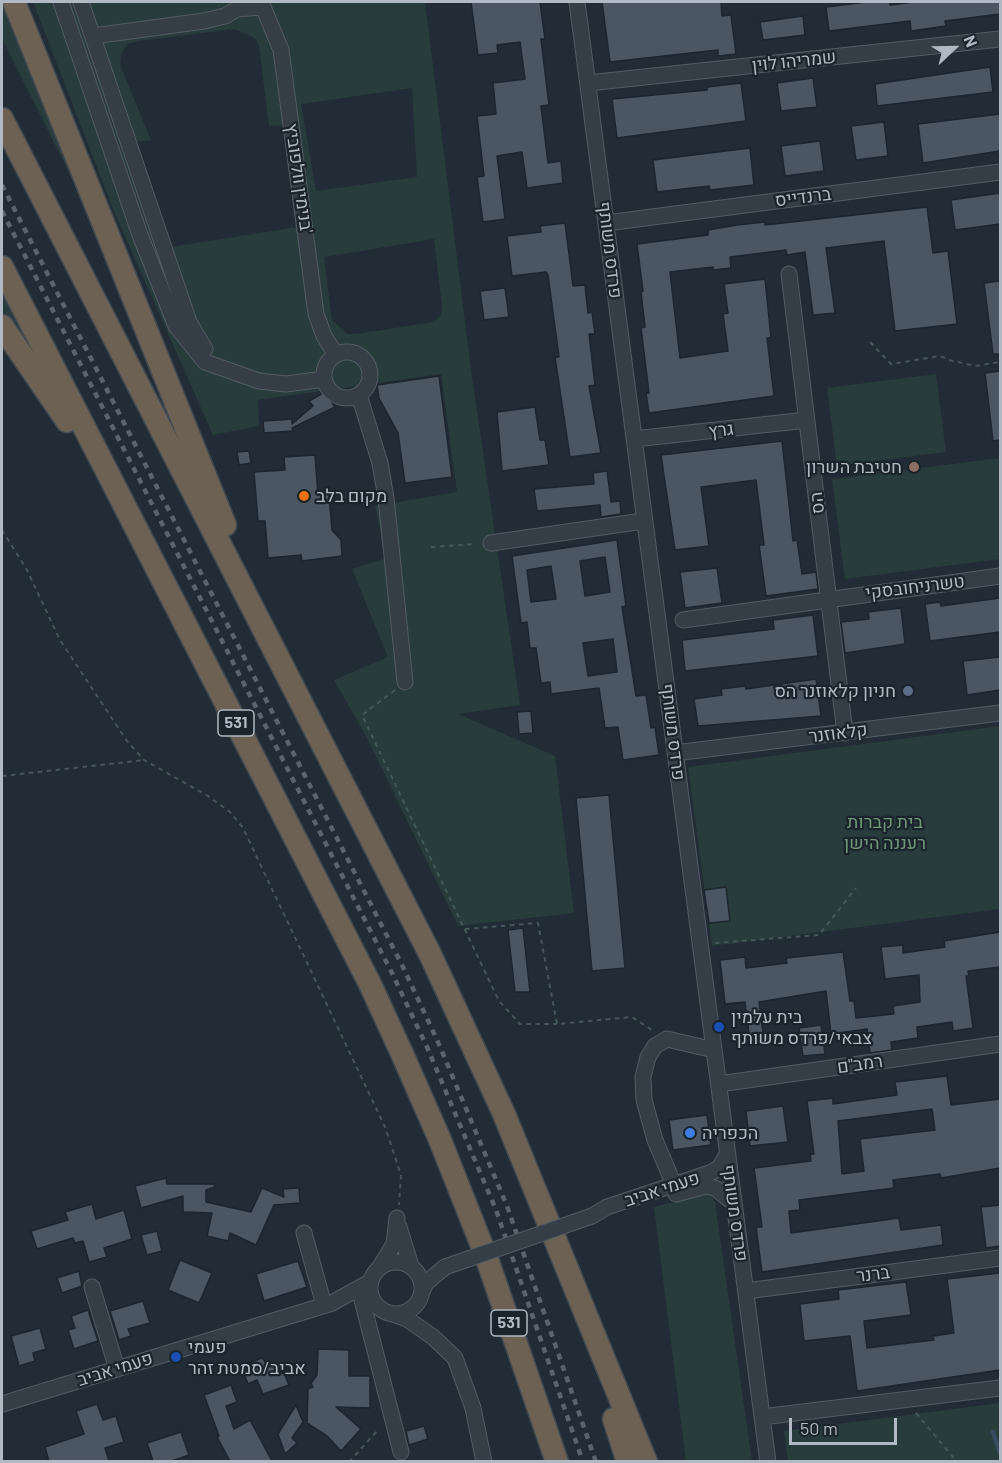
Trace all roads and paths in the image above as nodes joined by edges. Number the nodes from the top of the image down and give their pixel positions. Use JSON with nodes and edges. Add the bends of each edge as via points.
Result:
{"nodes":[{"id":1,"x":61,"y":2,"type":"edge"},
{"id":2,"x":81,"y":2,"type":"edge"},
{"id":3,"x":577,"y":2,"type":"edge"},
{"id":4,"x":15,"y":3,"type":"edge"},
{"id":5,"x":261,"y":4,"type":"edge"},
{"id":6,"x":93,"y":36,"type":"junction"},
{"id":7,"x":1000,"y":39,"type":"edge"},
{"id":8,"x":588,"y":83,"type":"junction"},
{"id":9,"x":2,"y":119,"type":"edge"},
{"id":10,"x":1000,"y":172,"type":"edge"},
{"id":11,"x":606,"y":223,"type":"junction"},
{"id":12,"x":2,"y":267,"type":"edge"},
{"id":13,"x":789,"y":274,"type":"dead end"},
{"id":14,"x":2,"y":326,"type":"edge"},
{"id":15,"x":870,"y":342,"type":"dead end"},
{"id":16,"x":336,"y":355,"type":"junction"},
{"id":17,"x":1000,"y":362,"type":"edge"},
{"id":18,"x":232,"y":372,"type":"junction"},
{"id":19,"x":324,"y":379,"type":"junction"},
{"id":20,"x":359,"y":395,"type":"junction"},
{"id":21,"x":807,"y":420,"type":"junction"},
{"id":22,"x":634,"y":440,"type":"junction"},
{"id":23,"x":643,"y":521,"type":"junction"},
{"id":24,"x":2,"y":530,"type":"edge"},
{"id":25,"x":491,"y":543,"type":"joint"},
{"id":26,"x":431,"y":548,"type":"dead end"},
{"id":27,"x":1000,"y":576,"type":"edge"},
{"id":28,"x":829,"y":598,"type":"junction"},
{"id":29,"x":682,"y":620,"type":"dead end"},
{"id":30,"x":278,"y":657,"type":"junction"},
{"id":31,"x":405,"y":682,"type":"joint"},
{"id":32,"x":1000,"y":713,"type":"edge"},
{"id":33,"x":845,"y":733,"type":"junction"},
{"id":34,"x":675,"y":753,"type":"junction"},
{"id":35,"x":144,"y":760,"type":"junction"},
{"id":36,"x":2,"y":776,"type":"edge"},
{"id":37,"x":266,"y":780,"type":"junction"},
{"id":38,"x":856,"y":888,"type":"dead end"},
{"id":39,"x":465,"y":929,"type":"junction"},
{"id":40,"x":700,"y":944,"type":"junction"},
{"id":41,"x":557,"y":1024,"type":"junction"},
{"id":42,"x":666,"y":1039,"type":"junction"},
{"id":43,"x":1000,"y":1044,"type":"edge"},
{"id":44,"x":714,"y":1050,"type":"junction"},
{"id":45,"x":719,"y":1084,"type":"junction"},
{"id":46,"x":728,"y":1155,"type":"junction"},
{"id":47,"x":674,"y":1185,"type":"junction"},
{"id":48,"x":459,"y":1186,"type":"junction"},
{"id":49,"x":537,"y":1193,"type":"junction"},
{"id":50,"x":734,"y":1203,"type":"junction"},
{"id":51,"x":592,"y":1216,"type":"junction"},
{"id":52,"x":397,"y":1218,"type":"junction"},
{"id":53,"x":304,"y":1233,"type":"dead end"},
{"id":54,"x":1000,"y":1258,"type":"edge"},
{"id":55,"x":380,"y":1267,"type":"junction"},
{"id":56,"x":412,"y":1267,"type":"junction"},
{"id":57,"x":445,"y":1267,"type":"junction"},
{"id":58,"x":370,"y":1282,"type":"junction"},
{"id":59,"x":92,"y":1287,"type":"dead end"},
{"id":60,"x":746,"y":1291,"type":"junction"},
{"id":61,"x":421,"y":1294,"type":"junction"},
{"id":62,"x":328,"y":1304,"type":"junction"},
{"id":63,"x":375,"y":1306,"type":"junction"},
{"id":64,"x":434,"y":1337,"type":"junction"},
{"id":65,"x":117,"y":1369,"type":"junction"},
{"id":66,"x":1000,"y":1388,"type":"edge"},
{"id":67,"x":904,"y":1400,"type":"junction"},
{"id":68,"x":2,"y":1404,"type":"edge"},
{"id":69,"x":392,"y":1416,"type":"junction"},
{"id":70,"x":762,"y":1417,"type":"junction"},
{"id":71,"x":401,"y":1452,"type":"dead end"},
{"id":72,"x":349,"y":1461,"type":"edge"},
{"id":73,"x":483,"y":1461,"type":"edge"},
{"id":74,"x":544,"y":1461,"type":"edge"},
{"id":75,"x":556,"y":1461,"type":"edge"},
{"id":76,"x":628,"y":1461,"type":"edge"},
{"id":77,"x":646,"y":1461,"type":"edge"},
{"id":78,"x":768,"y":1461,"type":"edge"},
{"id":79,"x":957,"y":1461,"type":"edge"}],
"edges":[{"from":1,"to":18,"type":"street","via":[[140,235],[176,326],[205,362]]},
{"from":2,"to":6,"type":"street"},
{"from":3,"to":8,"type":"street","name":"פרדס משותף"},
{"from":4,"to":30,"type":"highway"},
{"from":5,"to":6,"type":"street","via":[[204,21]]},
{"from":5,"to":16,"type":"street","name":"בנימין וולפוביץ'","via":[[281,50],[316,314]]},
{"from":6,"to":18,"type":"street","via":[[189,322],[217,362]]},
{"from":7,"to":8,"type":"street","name":"שמריהו לוין"},
{"from":8,"to":11,"type":"street","name":"פרדס משותף"},
{"from":9,"to":30,"type":"highway"},
{"from":10,"to":11,"type":"street","name":"ברנדייס"},
{"from":11,"to":22,"type":"street","name":"פרדס משותף"},
{"from":12,"to":37,"type":"highway","number":"531"},
{"from":13,"to":21,"type":"street","name":"הס"},
{"from":14,"to":37,"type":"highway","via":[[104,484]]},
{"from":15,"to":17,"type":"path","via":[[891,364],[940,356],[975,366]]},
{"from":16,"to":19,"type":"street","via":[[327,362]]},
{"from":16,"to":20,"type":"street","via":[[352,352],[368,366],[369,381]]},
{"from":18,"to":19,"type":"street","via":[[286,384]]},
{"from":19,"to":20,"type":"street","via":[[336,396]]},
{"from":20,"to":31,"type":"street","via":[[380,463],[386,498]]},
{"from":21,"to":22,"type":"street","name":"גרץ"},
{"from":21,"to":28,"type":"street","name":"הס"},
{"from":22,"to":23,"type":"street","name":"פרדס משותף"},
{"from":23,"to":25,"type":"street"},
{"from":23,"to":34,"type":"street","name":"פרדס משותף"},
{"from":24,"to":35,"type":"path","via":[[27,570],[60,640]]},
{"from":25,"to":26,"type":"path"},
{"from":27,"to":28,"type":"street","name":"טשרניחובסקי"},
{"from":28,"to":29,"type":"street","name":"טשרניחובסקי"},
{"from":28,"to":33,"type":"street","name":"הס"},
{"from":30,"to":49,"type":"highway","via":[[430,954]]},
{"from":31,"to":39,"type":"path","via":[[362,715]]},
{"from":32,"to":33,"type":"street","name":"קלאוזנר"},
{"from":33,"to":34,"type":"street","name":"קלאוזנר"},
{"from":34,"to":40,"type":"street","name":"פרדס משותף"},
{"from":35,"to":36,"type":"path"},
{"from":35,"to":52,"type":"path","via":[[208,796],[230,812],[243,828],[385,1126],[401,1175]]},
{"from":37,"to":48,"type":"highway","number":"531","via":[[369,984]]},
{"from":38,"to":40,"type":"path","via":[[819,935]]},
{"from":39,"to":41,"type":"path","via":[[499,1001],[520,1024]]},
{"from":39,"to":41,"type":"path","via":[[538,923]]},
{"from":40,"to":44,"type":"street","name":"פרדס משותף"},
{"from":41,"to":42,"type":"path","via":[[632,1017]]},
{"from":42,"to":44,"type":"street"},
{"from":42,"to":47,"type":"street","via":[[648,1057],[643,1077],[644,1100]]},
{"from":43,"to":45,"type":"street","name":"רמב\"ם"},
{"from":44,"to":45,"type":"street","name":"פרדס משותף"},
{"from":45,"to":46,"type":"street","name":"פרדס משותף"},
{"from":46,"to":47,"type":"street","name":"פעמי אביב","via":[[712,1172]]},
{"from":46,"to":50,"type":"street","name":"פרדס משותף"},
{"from":47,"to":51,"type":"street","name":"פעמי אביב","via":[[607,1207]]},
{"from":48,"to":74,"type":"highway"},
{"from":48,"to":75,"type":"highway","number":"531"},
{"from":49,"to":76,"type":"highway"},
{"from":49,"to":77,"type":"highway"},
{"from":50,"to":51,"type":"street","name":"פעמי אביב","via":[[722,1192],[706,1186]]},
{"from":50,"to":60,"type":"street","name":"פרדס משותף"},
{"from":51,"to":57,"type":"street","name":"פעמי אביב","bridge":true},
{"from":52,"to":55,"type":"street","via":[[394,1244]]},
{"from":52,"to":56,"type":"street"},
{"from":53,"to":62,"type":"street"},
{"from":54,"to":60,"type":"street","name":"ברנר"},
{"from":55,"to":56,"type":"street","via":[[398,1262]]},
{"from":55,"to":58,"type":"street"},
{"from":56,"to":57,"type":"street","name":"פעמי אביב"},
{"from":56,"to":61,"type":"street","via":[[420,1278]]},
{"from":57,"to":61,"type":"street","name":"פעמי אביב","via":[[426,1283]]},
{"from":58,"to":62,"type":"street","name":"פעמי אביב"},
{"from":58,"to":63,"type":"street"},
{"from":59,"to":65,"type":"street"},
{"from":60,"to":70,"type":"street","name":"פרדס משותף"},
{"from":61,"to":63,"type":"street","via":[[417,1304],[406,1312]]},
{"from":61,"to":64,"type":"street","via":[[423,1312]]},
{"from":62,"to":63,"type":"street","name":"פעמי אביב"},
{"from":62,"to":65,"type":"street","name":"פעמי אביב"},
{"from":63,"to":64,"type":"street","via":[[407,1319]]},
{"from":63,"to":69,"type":"street"},
{"from":64,"to":73,"type":"street","via":[[455,1358],[464,1377]]},
{"from":65,"to":68,"type":"street","name":"פעמי אביב"},
{"from":66,"to":67,"type":"street"},
{"from":67,"to":70,"type":"street"},
{"from":67,"to":79,"type":"path"},
{"from":69,"to":71,"type":"street"},
{"from":69,"to":72,"type":"path"},
{"from":70,"to":78,"type":"street","name":"פרדס משותף"}]}
